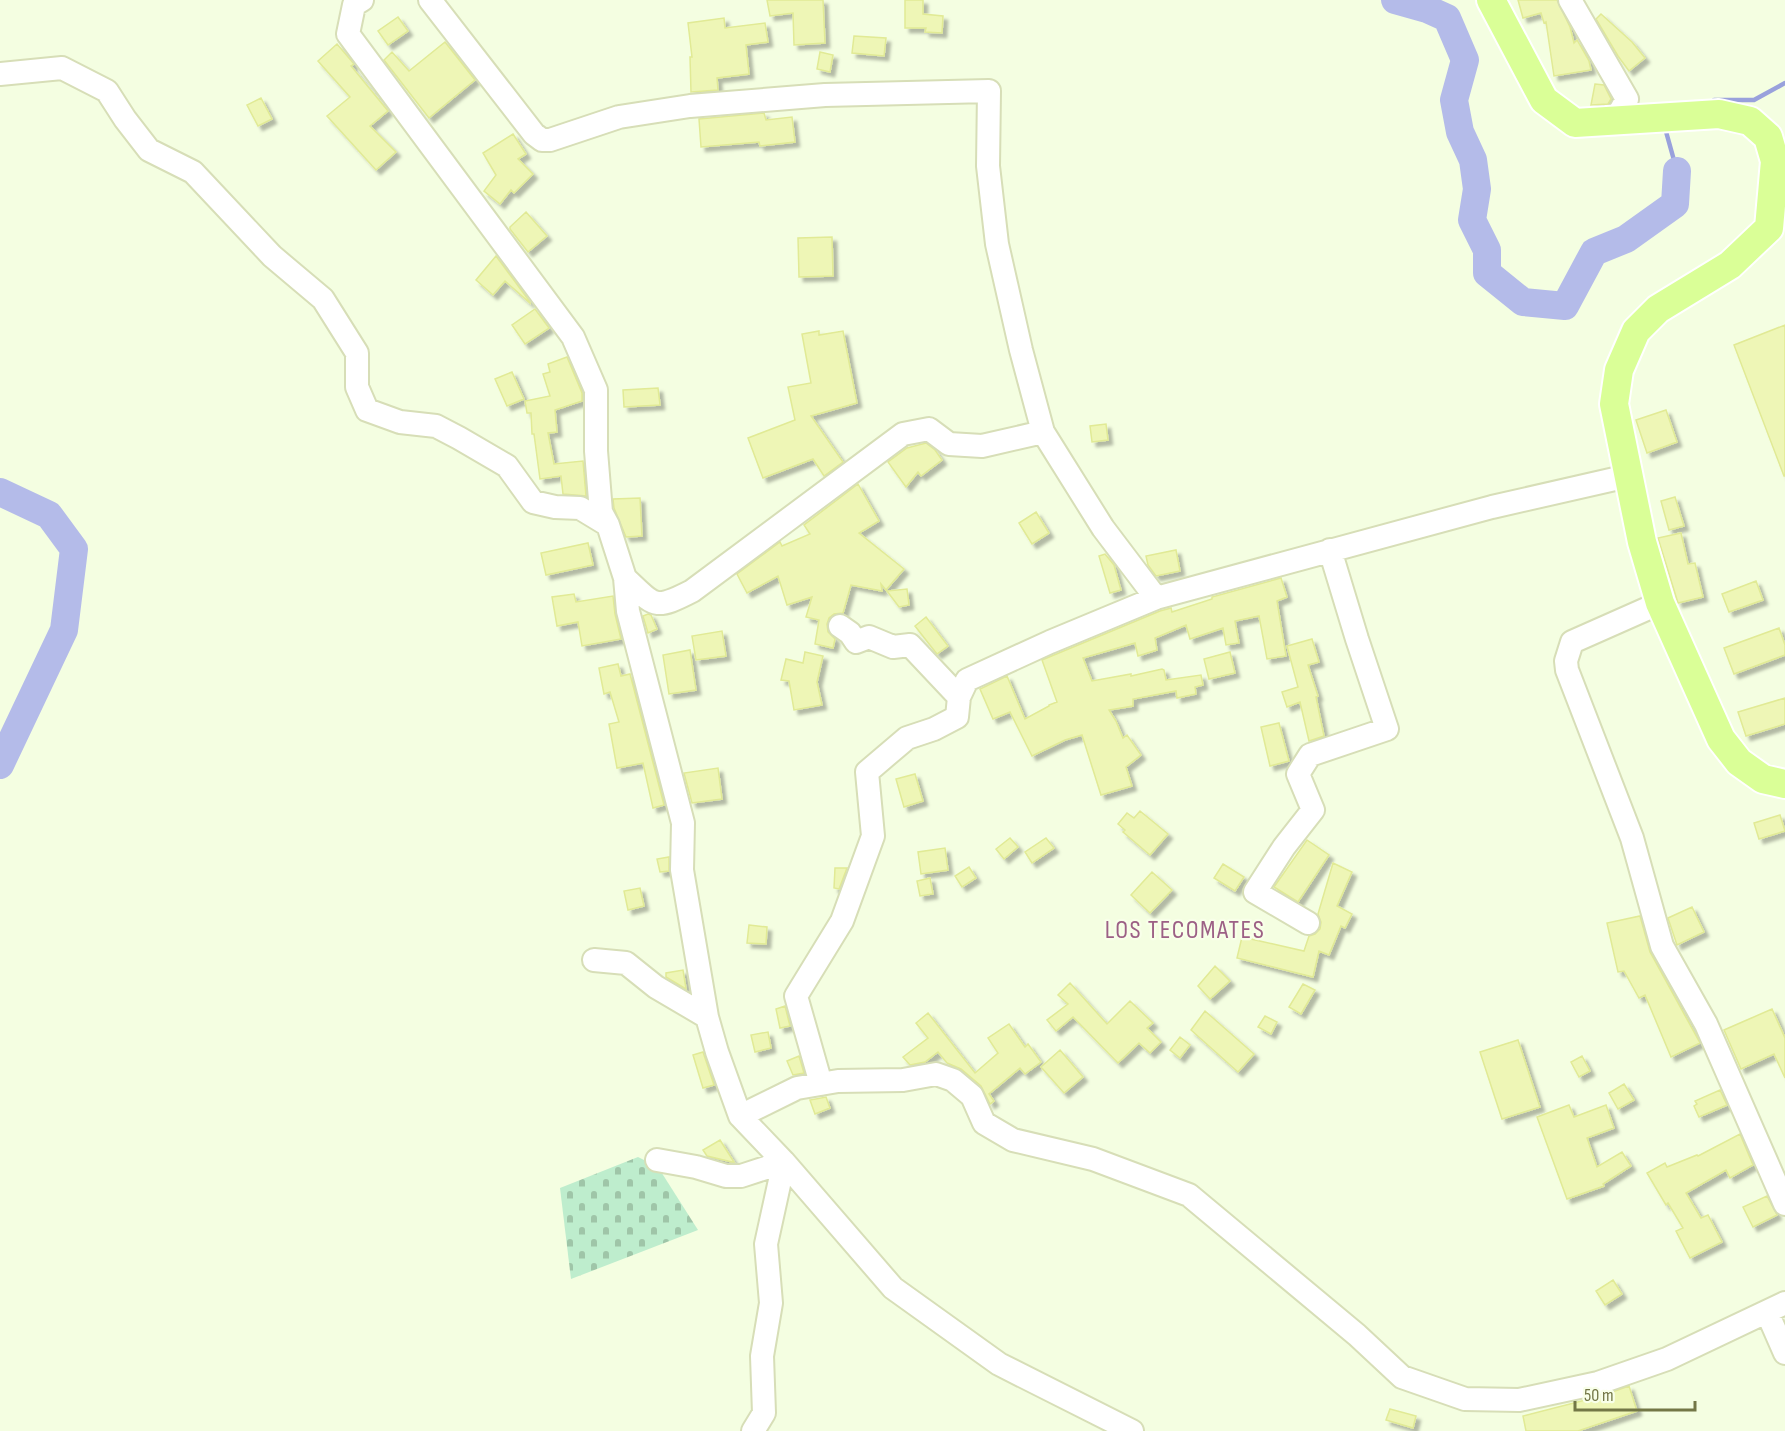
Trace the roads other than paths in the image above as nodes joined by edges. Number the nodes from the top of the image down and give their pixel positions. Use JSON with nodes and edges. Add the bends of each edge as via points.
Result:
{"nodes":[{"id":1,"x":362,"y":0,"type":"edge"},
{"id":2,"x":430,"y":0,"type":"edge"},
{"id":3,"x":1491,"y":0,"type":"edge"},
{"id":4,"x":1570,"y":0,"type":"edge"},
{"id":5,"x":0,"y":74,"type":"edge"},
{"id":6,"x":1625,"y":122,"type":"junction"},
{"id":7,"x":1043,"y":432,"type":"junction"},
{"id":8,"x":1628,"y":476,"type":"junction"},
{"id":9,"x":608,"y":525,"type":"junction"},
{"id":10,"x":1330,"y":550,"type":"junction"},
{"id":11,"x":625,"y":578,"type":"junction"},
{"id":12,"x":1156,"y":598,"type":"junction"},
{"id":13,"x":1660,"y":603,"type":"junction"},
{"id":14,"x":840,"y":626,"type":"dead end"},
{"id":15,"x":959,"y":697,"type":"junction"},
{"id":16,"x":1785,"y":784,"type":"edge"},
{"id":17,"x":1308,"y":923,"type":"dead end"},
{"id":18,"x":594,"y":960,"type":"dead end"},
{"id":19,"x":707,"y":1017,"type":"junction"},
{"id":20,"x":820,"y":1084,"type":"junction"},
{"id":21,"x":740,"y":1116,"type":"junction"},
{"id":22,"x":657,"y":1160,"type":"dead end"},
{"id":23,"x":784,"y":1162,"type":"junction"},
{"id":24,"x":1785,"y":1204,"type":"edge"},
{"id":25,"x":1776,"y":1308,"type":"edge"},
{"id":26,"x":1785,"y":1353,"type":"edge"},
{"id":27,"x":753,"y":1431,"type":"edge"},
{"id":28,"x":1132,"y":1431,"type":"edge"}],
"edges":[{"from":1,"to":9,"type":"street","via":[[354,5],[348,33],[573,337],[596,390],[601,512]]},
{"from":2,"to":7,"type":"street","via":[[542,140],[619,117],[690,106],[825,95],[989,91],[988,166],[997,244]]},
{"from":3,"to":6,"type":"main road","via":[[1544,100],[1575,123]]},
{"from":4,"to":6,"type":"street","via":[[1627,99]]},
{"from":5,"to":9,"type":"street","via":[[62,68],[107,91],[149,150],[193,172],[272,256],[323,299],[357,353],[357,387],[367,410],[400,422],[436,426],[507,466],[533,502],[580,508]]},
{"from":6,"to":8,"type":"main road","via":[[1719,114],[1750,121],[1767,136],[1775,161],[1769,228],[1730,265],[1658,309],[1636,331],[1619,370],[1614,404]]},
{"from":7,"to":11,"type":"street","via":[[982,446],[949,444],[929,429],[903,434],[692,591],[667,604],[651,602]]},
{"from":7,"to":12,"type":"street","via":[[1103,528]]},
{"from":8,"to":10,"type":"street"},
{"from":8,"to":13,"type":"main road"},
{"from":9,"to":11,"type":"street"},
{"from":10,"to":12,"type":"street"},
{"from":10,"to":17,"type":"street","via":[[1387,729],[1310,755],[1298,774],[1313,810],[1256,892]]},
{"from":11,"to":19,"type":"street","via":[[627,611],[683,823],[682,870]]},
{"from":12,"to":15,"type":"street","via":[[967,680]]},
{"from":13,"to":16,"type":"main road","via":[[1721,739],[1739,762],[1763,779]]},
{"from":13,"to":24,"type":"street","via":[[1572,642],[1567,670],[1632,837],[1662,946],[1707,1024]]},
{"from":14,"to":15,"type":"street","via":[[856,642],[868,637],[893,647],[910,645]]},
{"from":15,"to":20,"type":"street","via":[[957,717],[906,738],[867,772],[873,836],[842,921],[796,996]]},
{"from":18,"to":19,"type":"street","via":[[626,963],[656,987]]},
{"from":19,"to":21,"type":"street"},
{"from":20,"to":21,"type":"street","via":[[797,1088]]},
{"from":20,"to":25,"type":"street","via":[[903,1080],[936,1074],[953,1080],[972,1096],[984,1124],[1013,1140],[1093,1159],[1189,1195],[1402,1377],[1465,1399],[1518,1400],[1598,1383],[1667,1359]]},
{"from":21,"to":23,"type":"street"},
{"from":22,"to":23,"type":"street","via":[[726,1176],[741,1176]]},
{"from":23,"to":27,"type":"street","via":[[766,1244],[771,1303],[762,1356],[764,1413]]},
{"from":23,"to":28,"type":"street","via":[[893,1288],[999,1364]]},
{"from":25,"to":26,"type":"street"}]}
